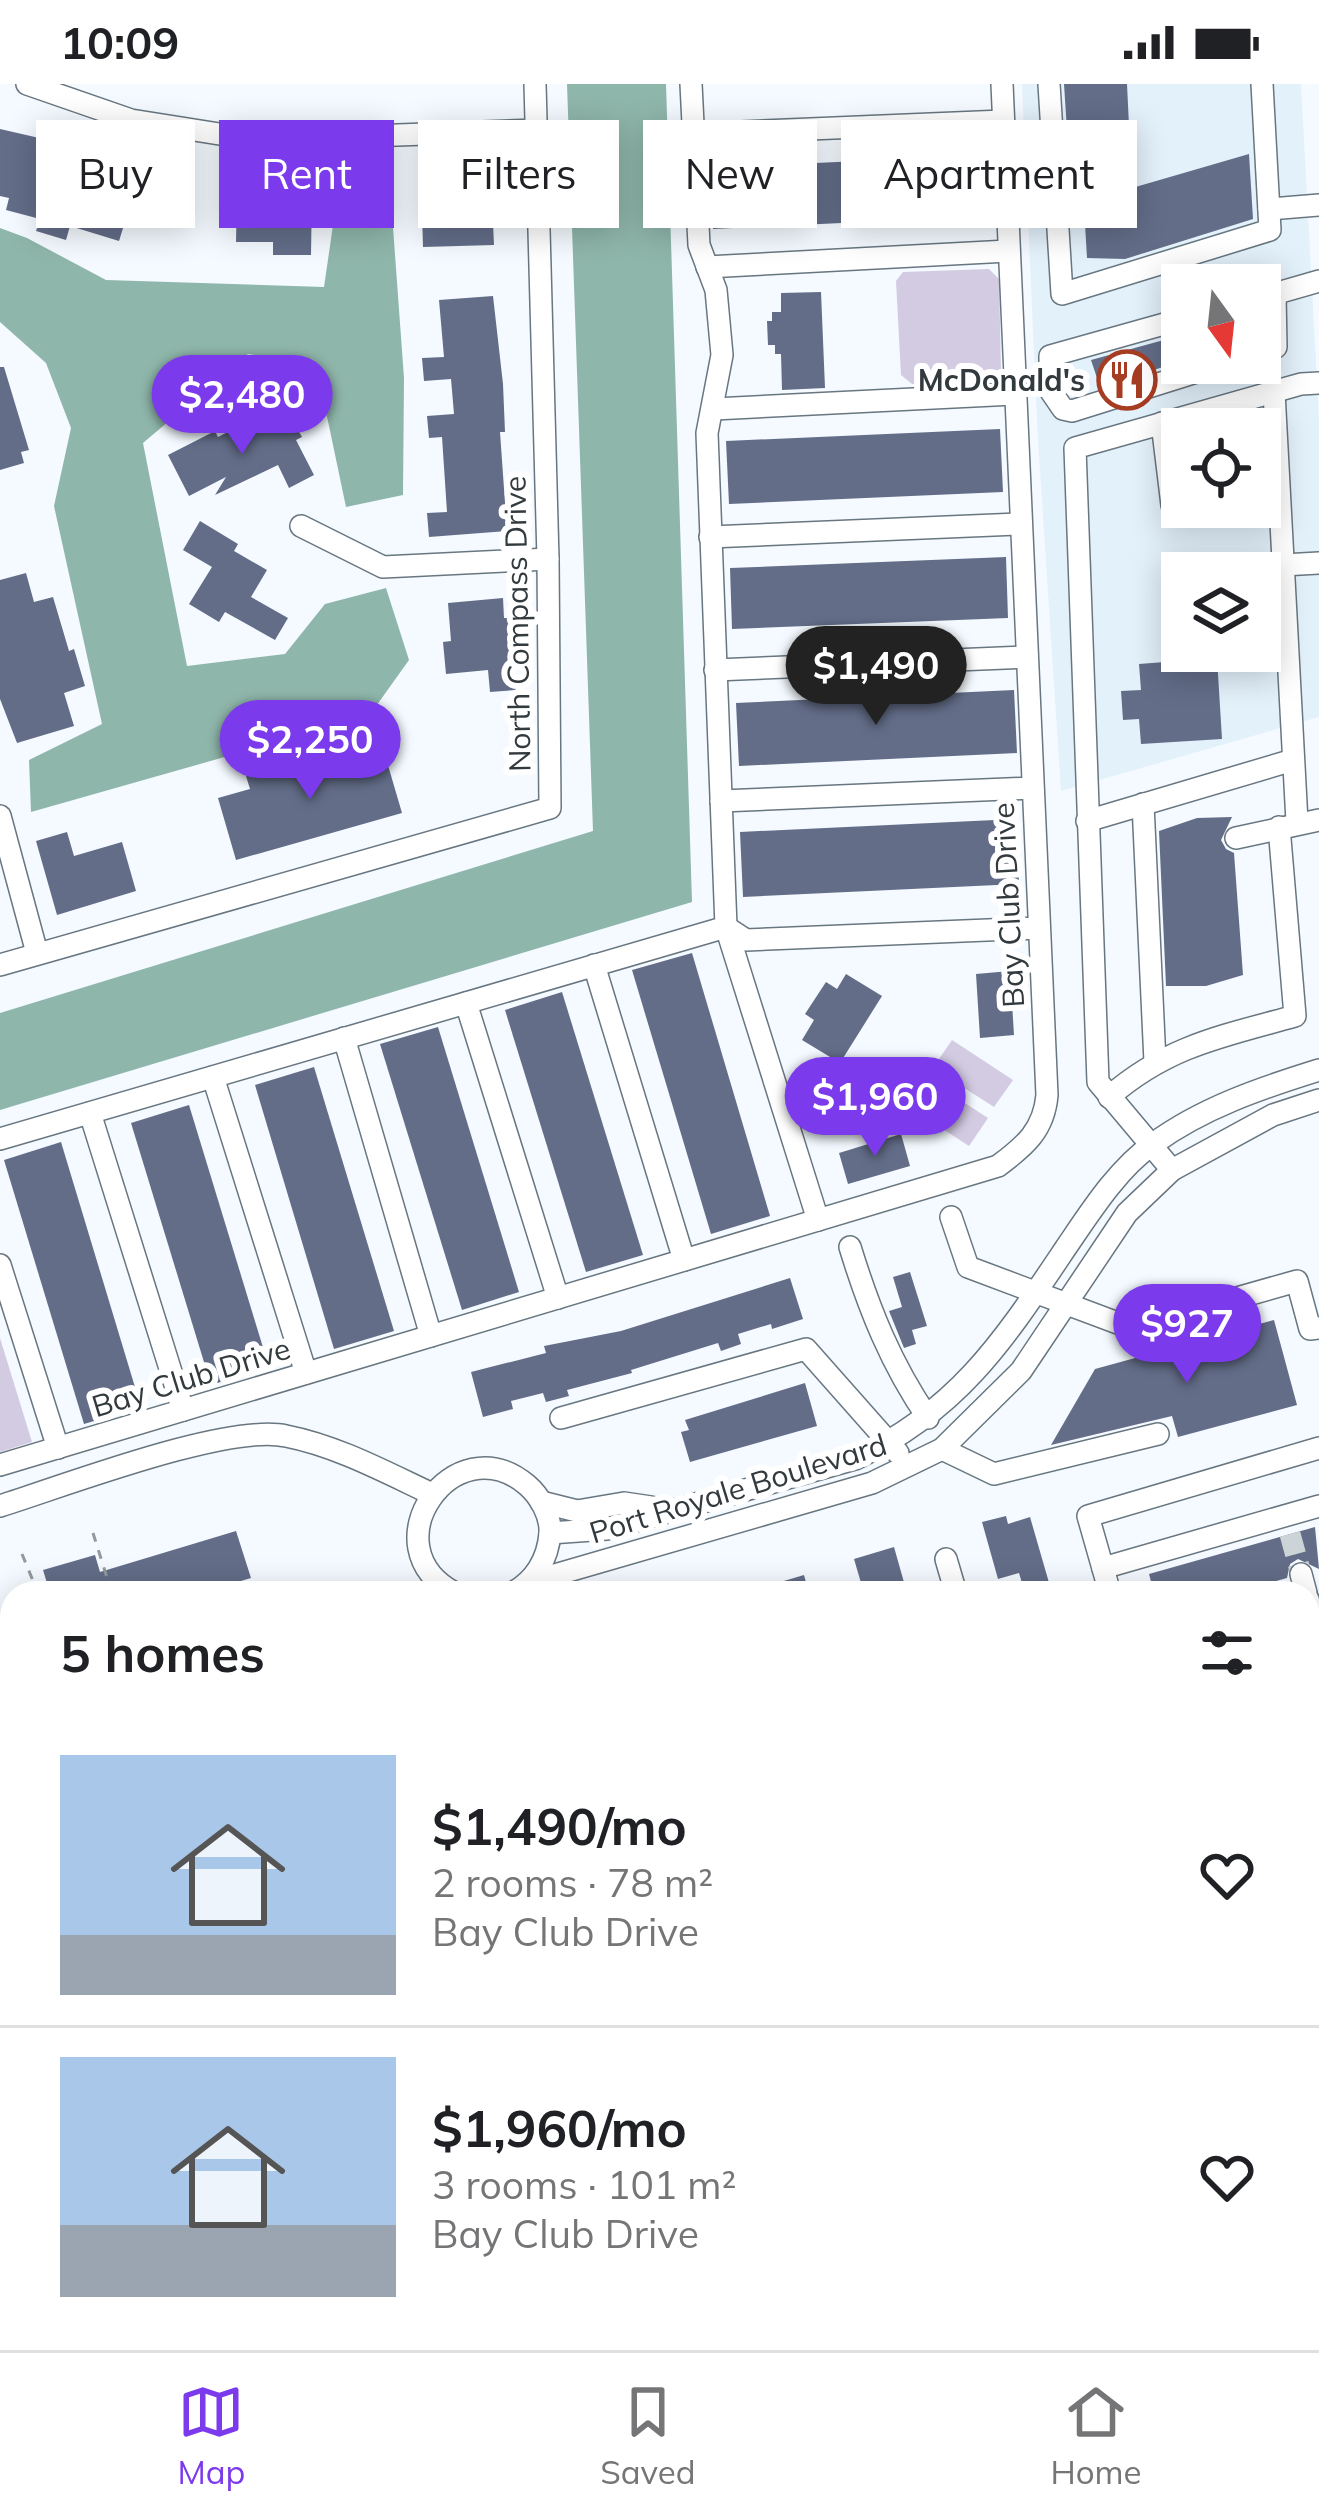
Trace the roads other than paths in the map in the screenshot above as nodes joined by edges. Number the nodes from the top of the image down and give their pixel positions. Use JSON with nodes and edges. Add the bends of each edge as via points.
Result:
{"nodes":[{"id":1,"x":27,"y":84,"type":"edge"},
{"id":2,"x":535,"y":84,"type":"edge"},
{"id":3,"x":691,"y":84,"type":"edge"},
{"id":4,"x":1002,"y":84,"type":"edge"},
{"id":5,"x":1049,"y":84,"type":"edge"},
{"id":6,"x":1262,"y":84,"type":"edge"},
{"id":7,"x":536,"y":120,"type":"edge"},
{"id":8,"x":692,"y":120,"type":"edge"},
{"id":9,"x":1003,"y":120,"type":"edge"},
{"id":10,"x":418,"y":134,"type":"edge"},
{"id":11,"x":1319,"y":206,"type":"edge"},
{"id":12,"x":1269,"y":209,"type":"junction"},
{"id":13,"x":539,"y":228,"type":"edge"},
{"id":14,"x":698,"y":228,"type":"edge"},
{"id":15,"x":1008,"y":228,"type":"edge"},
{"id":16,"x":1009,"y":251,"type":"junction"},
{"id":17,"x":707,"y":267,"type":"junction"},
{"id":18,"x":1319,"y":281,"type":"edge"},
{"id":19,"x":1281,"y":292,"type":"edge"},
{"id":20,"x":1161,"y":325,"type":"edge"},
{"id":21,"x":1319,"y":382,"type":"edge"},
{"id":22,"x":1161,"y":383,"type":"edge"},
{"id":23,"x":1274,"y":392,"type":"junction"},
{"id":24,"x":1014,"y":394,"type":"junction"},
{"id":25,"x":1216,"y":408,"type":"edge"},
{"id":26,"x":1273,"y":408,"type":"edge"},
{"id":27,"x":714,"y":409,"type":"junction"},
{"id":28,"x":1161,"y":423,"type":"edge"},
{"id":29,"x":1020,"y":524,"type":"junction"},
{"id":30,"x":301,"y":526,"type":"dead end"},
{"id":31,"x":1275,"y":528,"type":"edge"},
{"id":32,"x":710,"y":537,"type":"junction"},
{"id":33,"x":548,"y":559,"type":"junction"},
{"id":34,"x":1319,"y":562,"type":"edge"},
{"id":35,"x":1282,"y":566,"type":"junction"},
{"id":36,"x":1027,"y":657,"type":"junction"},
{"id":37,"x":716,"y":670,"type":"junction"},
{"id":38,"x":1293,"y":760,"type":"junction"},
{"id":39,"x":1033,"y":788,"type":"junction"},
{"id":40,"x":721,"y":801,"type":"junction"},
{"id":41,"x":1143,"y":804,"type":"junction"},
{"id":42,"x":0,"y":816,"type":"edge"},
{"id":43,"x":1087,"y":821,"type":"junction"},
{"id":44,"x":1298,"y":823,"type":"edge"},
{"id":45,"x":1236,"y":838,"type":"dead end"},
{"id":46,"x":726,"y":926,"type":"junction"},
{"id":47,"x":1039,"y":928,"type":"junction"},
{"id":48,"x":37,"y":953,"type":"junction"},
{"id":49,"x":0,"y":965,"type":"edge"},
{"id":50,"x":594,"y":965,"type":"junction"},
{"id":51,"x":466,"y":1003,"type":"junction"},
{"id":52,"x":344,"y":1039,"type":"junction"},
{"id":53,"x":1155,"y":1062,"type":"junction"},
{"id":54,"x":1319,"y":1070,"type":"edge"},
{"id":55,"x":213,"y":1077,"type":"junction"},
{"id":56,"x":1109,"y":1097,"type":"junction"},
{"id":57,"x":1319,"y":1100,"type":"edge"},
{"id":58,"x":90,"y":1113,"type":"junction"},
{"id":59,"x":0,"y":1139,"type":"edge"},
{"id":60,"x":1149,"y":1146,"type":"junction"},
{"id":61,"x":1172,"y":1170,"type":"junction"},
{"id":62,"x":951,"y":1217,"type":"dead end"},
{"id":63,"x":818,"y":1220,"type":"junction"},
{"id":64,"x":850,"y":1247,"type":"dead end"},
{"id":65,"x":684,"y":1260,"type":"junction"},
{"id":66,"x":0,"y":1265,"type":"edge"},
{"id":67,"x":1036,"y":1292,"type":"junction"},
{"id":68,"x":558,"y":1298,"type":"junction"},
{"id":69,"x":1066,"y":1303,"type":"junction"},
{"id":70,"x":1319,"y":1328,"type":"edge"},
{"id":71,"x":431,"y":1336,"type":"junction"},
{"id":72,"x":306,"y":1373,"type":"junction"},
{"id":73,"x":183,"y":1410,"type":"junction"},
{"id":74,"x":561,"y":1418,"type":"dead end"},
{"id":75,"x":928,"y":1418,"type":"junction"},
{"id":76,"x":1158,"y":1434,"type":"dead end"},
{"id":77,"x":889,"y":1443,"type":"junction"},
{"id":78,"x":58,"y":1448,"type":"junction"},
{"id":79,"x":1319,"y":1448,"type":"edge"},
{"id":80,"x":942,"y":1449,"type":"junction"},
{"id":81,"x":0,"y":1465,"type":"edge"},
{"id":82,"x":910,"y":1468,"type":"junction"},
{"id":83,"x":432,"y":1494,"type":"junction"},
{"id":84,"x":0,"y":1506,"type":"edge"},
{"id":85,"x":683,"y":1506,"type":"junction"},
{"id":86,"x":1319,"y":1506,"type":"edge"},
{"id":87,"x":546,"y":1518,"type":"junction"},
{"id":88,"x":619,"y":1525,"type":"junction"},
{"id":89,"x":628,"y":1554,"type":"junction"},
{"id":90,"x":946,"y":1559,"type":"dead end"},
{"id":91,"x":1103,"y":1568,"type":"junction"},
{"id":92,"x":438,"y":1581,"type":"edge"},
{"id":93,"x":526,"y":1581,"type":"edge"},
{"id":94,"x":541,"y":1581,"type":"edge"},
{"id":95,"x":952,"y":1581,"type":"edge"},
{"id":96,"x":1107,"y":1581,"type":"edge"}],
"edges":[{"from":1,"to":10,"type":"street","via":[[131,120],[257,140]]},
{"from":2,"to":7,"type":"street","name":"North Compass Drive"},
{"from":3,"to":8,"type":"street"},
{"from":4,"to":9,"type":"street","name":"Bay Club Drive"},
{"from":5,"to":12,"type":"street","via":[[1061,295],[1270,230]]},
{"from":6,"to":12,"type":"street"},
{"from":11,"to":12,"type":"street"},
{"from":13,"to":33,"type":"street","name":"North Compass Drive"},
{"from":14,"to":17,"type":"street"},
{"from":15,"to":16,"type":"street","name":"Bay Club Drive"},
{"from":16,"to":17,"type":"street"},
{"from":16,"to":24,"type":"street","name":"Bay Club Drive"},
{"from":17,"to":27,"type":"street","via":[[722,355]]},
{"from":18,"to":19,"type":"street"},
{"from":20,"to":22,"type":"street","via":[[1050,356],[1050,390],[1072,410]]},
{"from":21,"to":23,"type":"street"},
{"from":23,"to":25,"type":"street"},
{"from":23,"to":26,"type":"street"},
{"from":24,"to":27,"type":"street"},
{"from":24,"to":29,"type":"street","name":"Bay Club Drive"},
{"from":27,"to":32,"type":"street","via":[[707,433]]},
{"from":28,"to":43,"type":"street","via":[[1076,448]]},
{"from":29,"to":32,"type":"street"},
{"from":29,"to":36,"type":"street","name":"Bay Club Drive"},
{"from":30,"to":33,"type":"street","via":[[383,567]]},
{"from":31,"to":35,"type":"street"},
{"from":32,"to":37,"type":"street"},
{"from":33,"to":48,"type":"street","name":"North Compass Drive","via":[[550,808]]},
{"from":34,"to":35,"type":"street"},
{"from":35,"to":38,"type":"street"},
{"from":36,"to":37,"type":"street"},
{"from":36,"to":39,"type":"street","name":"Bay Club Drive"},
{"from":37,"to":40,"type":"street"},
{"from":38,"to":41,"type":"street"},
{"from":38,"to":44,"type":"street"},
{"from":39,"to":40,"type":"street"},
{"from":39,"to":47,"type":"street","name":"Bay Club Drive"},
{"from":40,"to":46,"type":"street"},
{"from":41,"to":43,"type":"street"},
{"from":41,"to":53,"type":"street"},
{"from":42,"to":48,"type":"street"},
{"from":43,"to":56,"type":"street","via":[[1098,1082]]},
{"from":44,"to":45,"type":"street"},
{"from":44,"to":53,"type":"street","via":[[1295,1016]]},
{"from":46,"to":47,"type":"street","via":[[746,940]]},
{"from":46,"to":50,"type":"street"},
{"from":46,"to":63,"type":"street"},
{"from":47,"to":63,"type":"street","name":"Bay Club Drive","via":[[1047,1095],[1045,1119],[1026,1145],[998,1166]]},
{"from":48,"to":49,"type":"street","name":"North Compass Drive"},
{"from":50,"to":51,"type":"street"},
{"from":50,"to":65,"type":"street"},
{"from":51,"to":52,"type":"street"},
{"from":51,"to":68,"type":"street"},
{"from":52,"to":55,"type":"street"},
{"from":52,"to":71,"type":"street"},
{"from":53,"to":56,"type":"street"},
{"from":54,"to":60,"type":"street","name":"Port Royale Boulevard","via":[[1254,1091]]},
{"from":55,"to":58,"type":"street"},
{"from":55,"to":72,"type":"street"},
{"from":56,"to":60,"type":"street"},
{"from":57,"to":61,"type":"street","name":"Port Royale Boulevard","via":[[1273,1115]]},
{"from":58,"to":59,"type":"street"},
{"from":58,"to":73,"type":"street"},
{"from":60,"to":61,"type":"street"},
{"from":60,"to":67,"type":"street","name":"Port Royale Boulevard","via":[[1093,1208]]},
{"from":61,"to":69,"type":"street","name":"Port Royale Boulevard","via":[[1126,1213]]},
{"from":62,"to":67,"type":"street","via":[[968,1267]]},
{"from":63,"to":65,"type":"street","name":"Bay Club Drive"},
{"from":64,"to":75,"type":"street","via":[[899,1376]]},
{"from":65,"to":68,"type":"street","name":"Bay Club Drive"},
{"from":66,"to":78,"type":"street"},
{"from":67,"to":69,"type":"street"},
{"from":67,"to":75,"type":"street","name":"Port Royale Boulevard","via":[[994,1353]]},
{"from":68,"to":71,"type":"street","name":"Bay Club Drive"},
{"from":69,"to":70,"type":"street","via":[[1131,1328],[1298,1281],[1310,1329]]},
{"from":69,"to":80,"type":"street","name":"Port Royale Boulevard","via":[[1021,1371]]},
{"from":71,"to":72,"type":"street","name":"Bay Club Drive"},
{"from":72,"to":73,"type":"street","name":"Bay Club Drive"},
{"from":73,"to":78,"type":"street","name":"Bay Club Drive"},
{"from":74,"to":77,"type":"street","via":[[806,1348]]},
{"from":75,"to":77,"type":"street","name":"Port Royale Boulevard"},
{"from":76,"to":80,"type":"street","via":[[994,1474]]},
{"from":77,"to":82,"type":"street"},
{"from":77,"to":85,"type":"street","name":"Port Royale Boulevard"},
{"from":78,"to":81,"type":"street","name":"Bay Club Drive"},
{"from":79,"to":91,"type":"street","via":[[1088,1516]]},
{"from":80,"to":82,"type":"street","name":"Port Royale Boulevard"},
{"from":82,"to":89,"type":"street","name":"Port Royale Boulevard"},
{"from":83,"to":84,"type":"street","via":[[322,1446],[281,1434],[233,1435]]},
{"from":83,"to":87,"type":"street","via":[[483,1468],[512,1475]]},
{"from":83,"to":92,"type":"street","via":[[419,1521],[420,1551]]},
{"from":85,"to":87,"type":"street","name":"Port Royale Boulevard","via":[[589,1522]]},
{"from":85,"to":88,"type":"street","name":"Port Royale Boulevard"},
{"from":86,"to":91,"type":"street","via":[[1288,1525]]},
{"from":87,"to":88,"type":"street","name":"Port Royale Boulevard"},
{"from":87,"to":93,"type":"street","via":[[543,1563]]},
{"from":88,"to":89,"type":"street"},
{"from":89,"to":94,"type":"street","name":"Port Royale Boulevard"},
{"from":90,"to":95,"type":"street"},
{"from":91,"to":96,"type":"street"}]}
